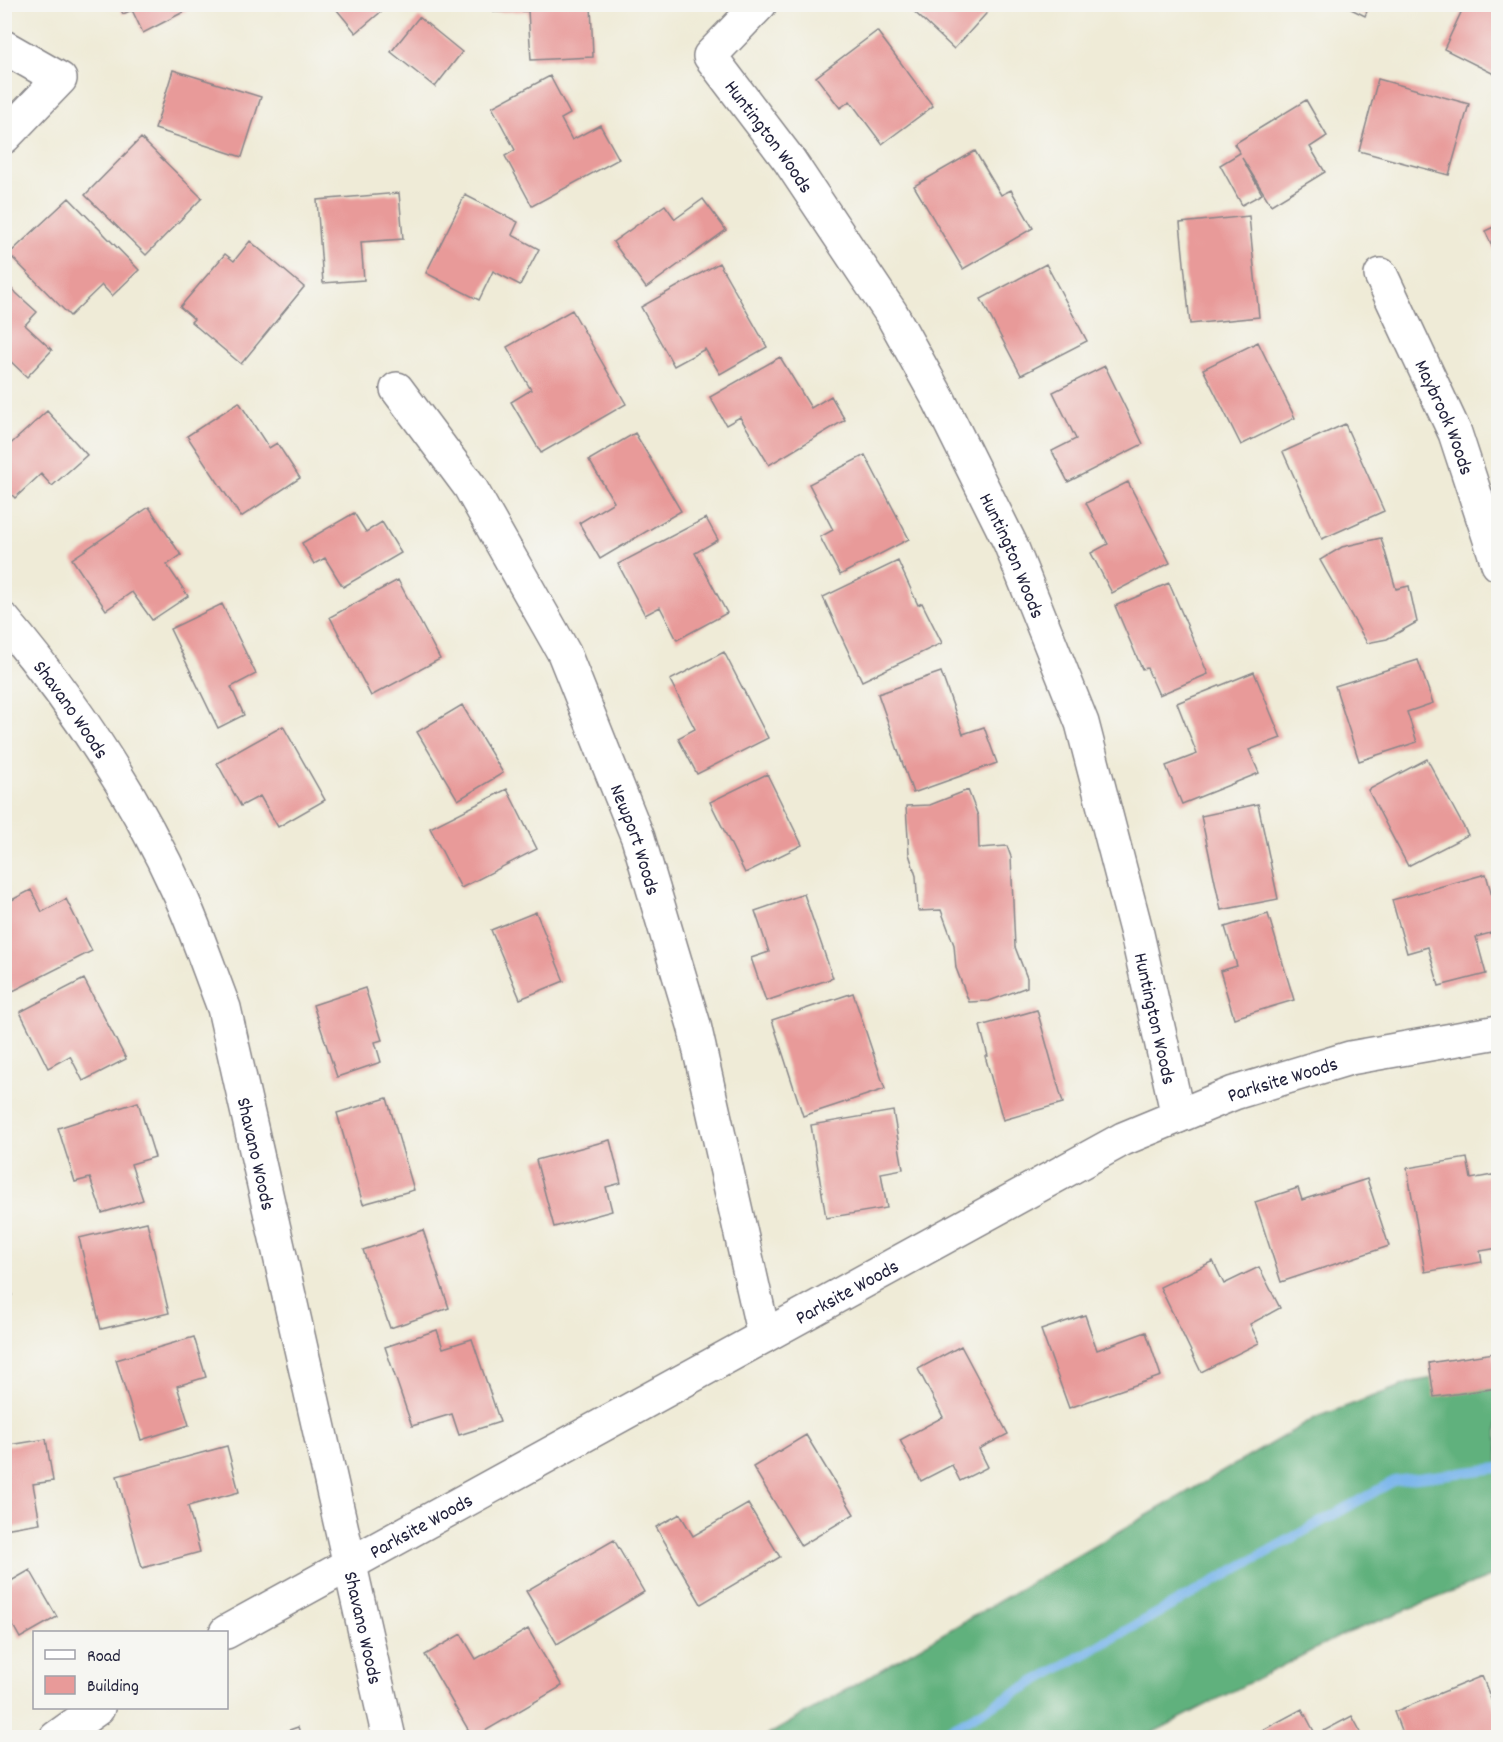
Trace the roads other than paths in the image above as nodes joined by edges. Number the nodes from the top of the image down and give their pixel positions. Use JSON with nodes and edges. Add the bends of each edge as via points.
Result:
{"nodes":[{"id":1,"x":760,"y":4,"type":"edge"},
{"id":2,"x":4,"y":47,"type":"edge"},
{"id":3,"x":4,"y":137,"type":"edge"},
{"id":4,"x":1380,"y":275,"type":"dead end"},
{"id":5,"x":397,"y":389,"type":"dead end"},
{"id":6,"x":1498,"y":564,"type":"edge"},
{"id":7,"x":7,"y":628,"type":"edge"},
{"id":8,"x":1498,"y":1032,"type":"edge"},
{"id":9,"x":1178,"y":1116,"type":"junction"},
{"id":10,"x":764,"y":1336,"type":"junction"},
{"id":11,"x":351,"y":1566,"type":"junction"},
{"id":12,"x":228,"y":1631,"type":"edge"},
{"id":13,"x":96,"y":1709,"type":"edge"},
{"id":14,"x":56,"y":1737,"type":"edge"},
{"id":15,"x":389,"y":1737,"type":"edge"}],
"edges":[{"from":1,"to":9,"type":"street","name":"Huntington Woods","via":[[710,56],[789,160],[891,313],[1010,543],[1082,723],[1137,934]]},
{"from":2,"to":3,"type":"street","via":[[60,79]]},
{"from":4,"to":6,"type":"street","name":"Maybrook Woods","via":[[1455,433]]},
{"from":5,"to":10,"type":"street","name":"Newport Woods","via":[[470,487],[564,653],[638,838],[694,1025]]},
{"from":7,"to":11,"type":"street","name":"Shavano Woods","via":[[70,703],[127,792],[181,898],[224,1008]]},
{"from":8,"to":9,"type":"street","name":"Parksite Woods","via":[[1350,1058],[1233,1093]]},
{"from":9,"to":10,"type":"street","name":"Parksite Woods","via":[[1060,1172]]},
{"from":10,"to":11,"type":"street","name":"Parksite Woods"},
{"from":11,"to":12,"type":"street","name":"Parksite Woods"},
{"from":11,"to":15,"type":"street","name":"Shavano Woods"},
{"from":13,"to":14,"type":"street"}]}
